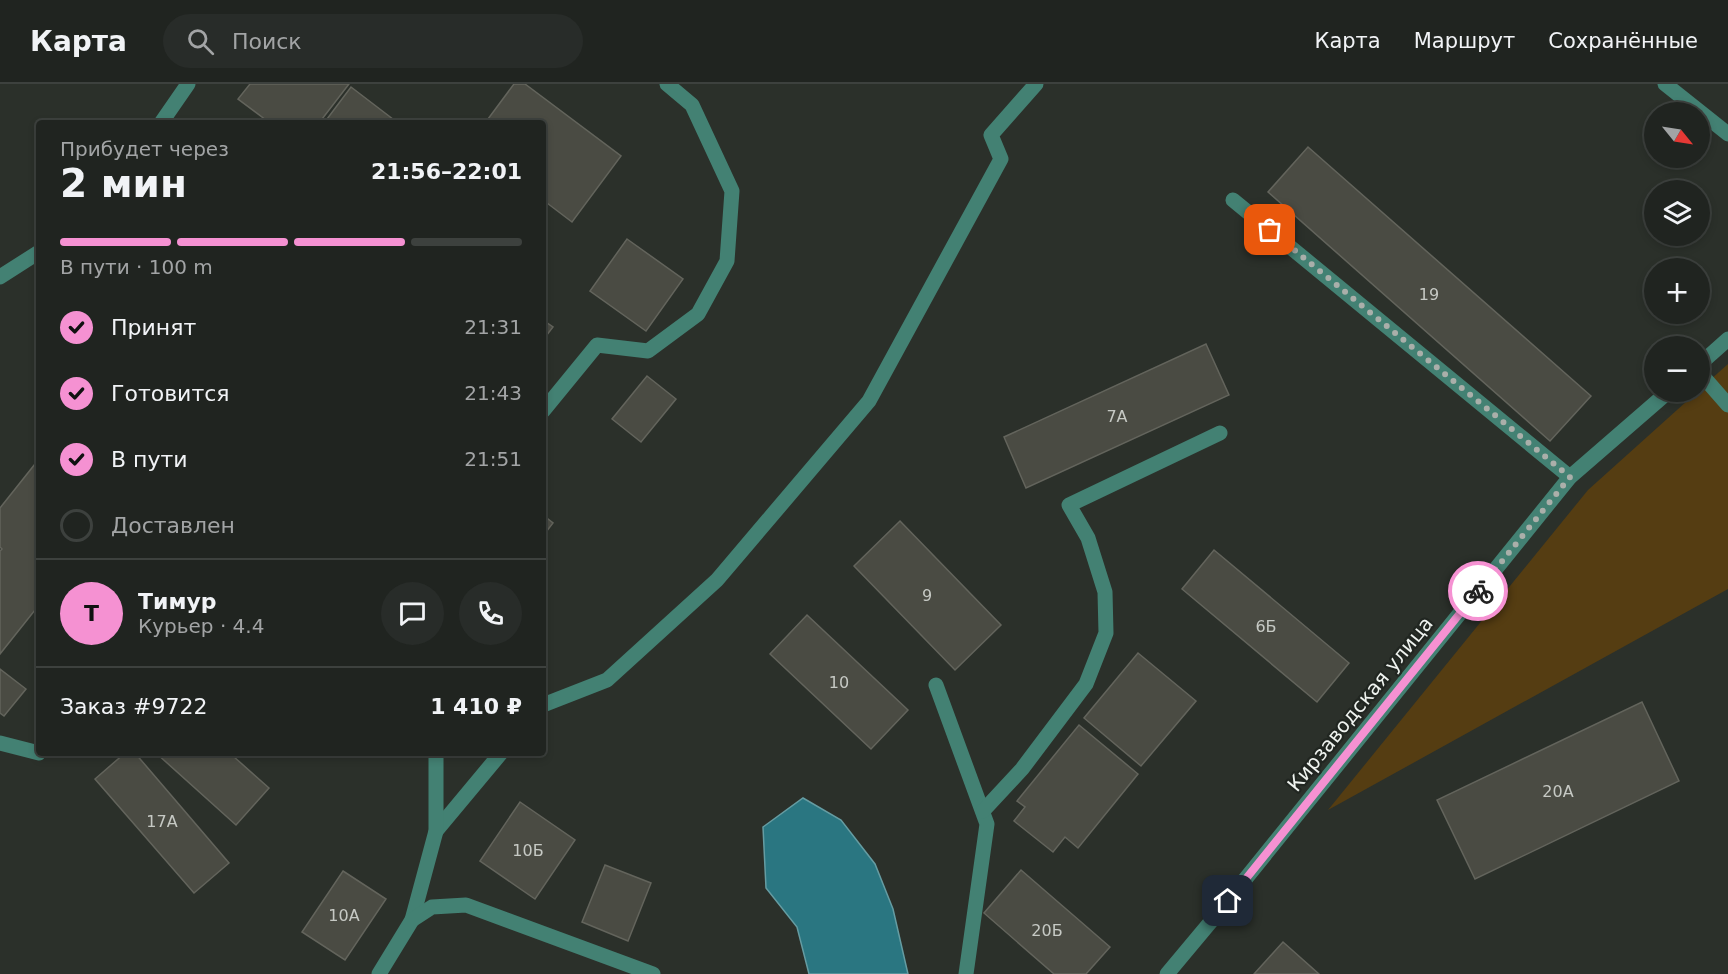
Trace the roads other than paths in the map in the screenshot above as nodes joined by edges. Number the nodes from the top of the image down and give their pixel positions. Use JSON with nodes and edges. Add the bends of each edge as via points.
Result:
{"nodes":[{"id":1,"x":188,"y":84,"type":"edge"},
{"id":2,"x":667,"y":84,"type":"edge"},
{"id":3,"x":1036,"y":84,"type":"edge"},
{"id":4,"x":1665,"y":84,"type":"edge"},
{"id":5,"x":163,"y":120,"type":"edge"},
{"id":6,"x":1728,"y":135,"type":"edge"},
{"id":7,"x":1233,"y":200,"type":"dead end"},
{"id":8,"x":36,"y":254,"type":"edge"},
{"id":9,"x":0,"y":277,"type":"edge"},
{"id":10,"x":1728,"y":339,"type":"edge"},
{"id":11,"x":1710,"y":355,"type":"edge"},
{"id":12,"x":1710,"y":384,"type":"edge"},
{"id":13,"x":1656,"y":402,"type":"edge"},
{"id":14,"x":1728,"y":405,"type":"edge"},
{"id":15,"x":546,"y":407,"type":"edge"},
{"id":16,"x":1220,"y":433,"type":"dead end"},
{"id":17,"x":1570,"y":477,"type":"junction"},
{"id":18,"x":936,"y":685,"type":"dead end"},
{"id":19,"x":546,"y":704,"type":"edge"},
{"id":20,"x":0,"y":743,"type":"edge"},
{"id":21,"x":36,"y":752,"type":"edge"},
{"id":22,"x":436,"y":756,"type":"edge"},
{"id":23,"x":498,"y":756,"type":"edge"},
{"id":24,"x":982,"y":811,"type":"junction"},
{"id":25,"x":436,"y":831,"type":"junction"},
{"id":26,"x":412,"y":920,"type":"junction"},
{"id":27,"x":378,"y":974,"type":"edge"},
{"id":28,"x":653,"y":974,"type":"edge"},
{"id":29,"x":966,"y":974,"type":"edge"},
{"id":30,"x":1167,"y":974,"type":"edge"}],
"edges":[{"from":1,"to":5,"type":"street"},
{"from":2,"to":15,"type":"street","via":[[692,105],[732,191],[727,261],[698,314],[648,351],[597,345]]},
{"from":3,"to":19,"type":"street","via":[[991,135],[1001,159],[869,402],[717,580],[607,680]]},
{"from":4,"to":6,"type":"street"},
{"from":7,"to":17,"type":"street"},
{"from":8,"to":9,"type":"street"},
{"from":10,"to":11,"type":"street"},
{"from":12,"to":14,"type":"street"},
{"from":13,"to":17,"type":"street","name":"Кирзаводская улица"},
{"from":16,"to":24,"type":"street","via":[[1070,505],[1088,538],[1105,592],[1106,633],[1086,684],[1022,769]]},
{"from":17,"to":30,"type":"street","name":"Кирзаводская улица"},
{"from":18,"to":24,"type":"street"},
{"from":20,"to":21,"type":"street"},
{"from":22,"to":25,"type":"street"},
{"from":23,"to":25,"type":"street"},
{"from":24,"to":29,"type":"street","via":[[987,824]]},
{"from":25,"to":26,"type":"street"},
{"from":26,"to":27,"type":"street"},
{"from":26,"to":28,"type":"street","via":[[432,907],[466,905]]}]}
